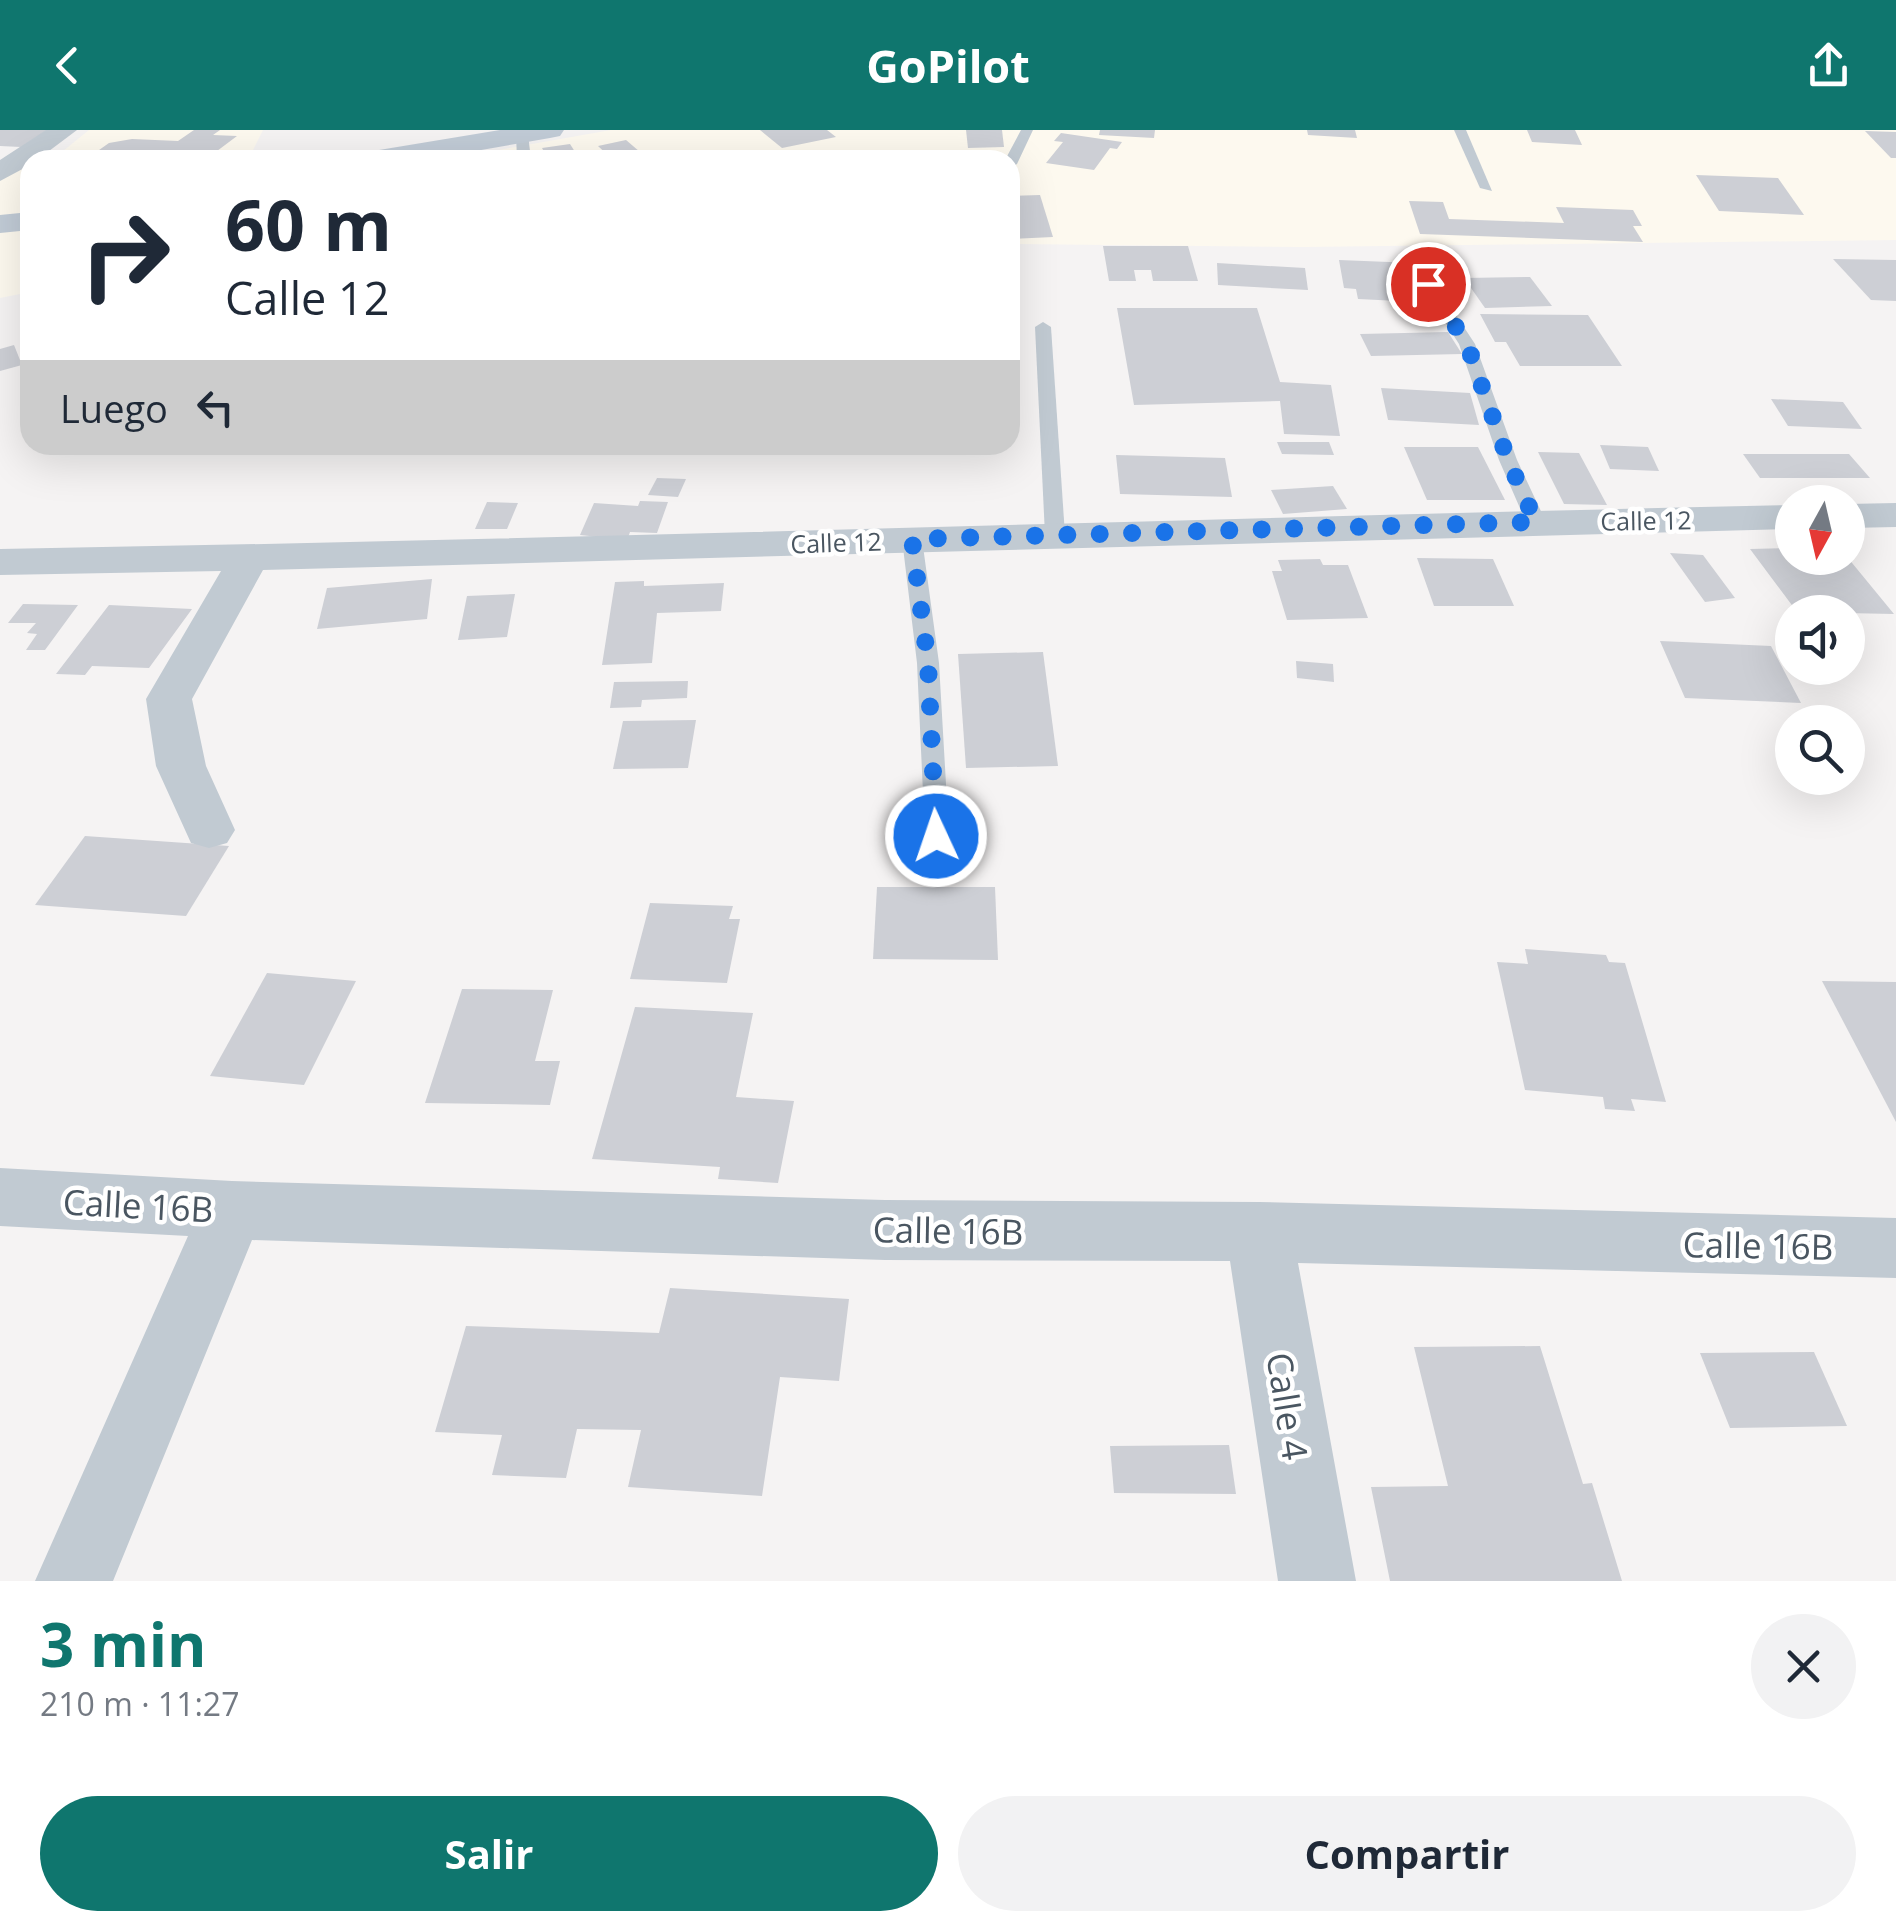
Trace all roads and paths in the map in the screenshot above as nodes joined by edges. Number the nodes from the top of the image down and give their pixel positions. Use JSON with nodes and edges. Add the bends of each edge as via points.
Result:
{"nodes":[{"id":1,"x":64,"y":130,"type":"edge"},
{"id":2,"x":1460,"y":130,"type":"edge"},
{"id":3,"x":532,"y":141,"type":"edge"},
{"id":4,"x":34,"y":150,"type":"edge"},
{"id":5,"x":463,"y":150,"type":"edge"},
{"id":6,"x":1487,"y":188,"type":"dead end"},
{"id":7,"x":1428,"y":284,"type":"dead end"},
{"id":8,"x":1043,"y":326,"type":"dead end"},
{"id":9,"x":1896,"y":515,"type":"edge"},
{"id":10,"x":1865,"y":516,"type":"edge"},
{"id":11,"x":1775,"y":517,"type":"edge"},
{"id":12,"x":1536,"y":522,"type":"junction"},
{"id":13,"x":1055,"y":535,"type":"junction"},
{"id":14,"x":912,"y":539,"type":"junction"},
{"id":15,"x":250,"y":556,"type":"junction"},
{"id":16,"x":0,"y":562,"type":"edge"},
{"id":17,"x":209,"y":830,"type":"dead end"},
{"id":18,"x":936,"y":836,"type":"dead end"},
{"id":19,"x":0,"y":1197,"type":"edge"},
{"id":20,"x":232,"y":1210,"type":"junction"},
{"id":21,"x":1259,"y":1232,"type":"junction"},
{"id":22,"x":1896,"y":1248,"type":"edge"},
{"id":23,"x":74,"y":1581,"type":"edge"},
{"id":24,"x":1317,"y":1581,"type":"edge"}],
"edges":[{"from":1,"to":4,"type":"street"},
{"from":2,"to":6,"type":"lane"},
{"from":3,"to":5,"type":"street"},
{"from":7,"to":12,"type":"lane","via":[[1467,344]]},
{"from":8,"to":13,"type":"lane"},
{"from":9,"to":10,"type":"street"},
{"from":11,"to":12,"type":"street","name":"Calle 12"},
{"from":12,"to":13,"type":"street","name":"Calle 12"},
{"from":13,"to":14,"type":"street","name":"Calle 12"},
{"from":14,"to":15,"type":"street","name":"Calle 12"},
{"from":14,"to":18,"type":"lane","via":[[928,663]]},
{"from":15,"to":16,"type":"street","name":"Calle 12"},
{"from":15,"to":17,"type":"street","via":[[170,699],[181,766]]},
{"from":19,"to":20,"type":"street","name":"Calle 16B"},
{"from":20,"to":21,"type":"street","name":"Calle 16B","via":[[885,1230]]},
{"from":20,"to":23,"type":"street"},
{"from":21,"to":22,"type":"street","name":"Calle 16B"},
{"from":21,"to":24,"type":"street","name":"Calle 4"}]}
